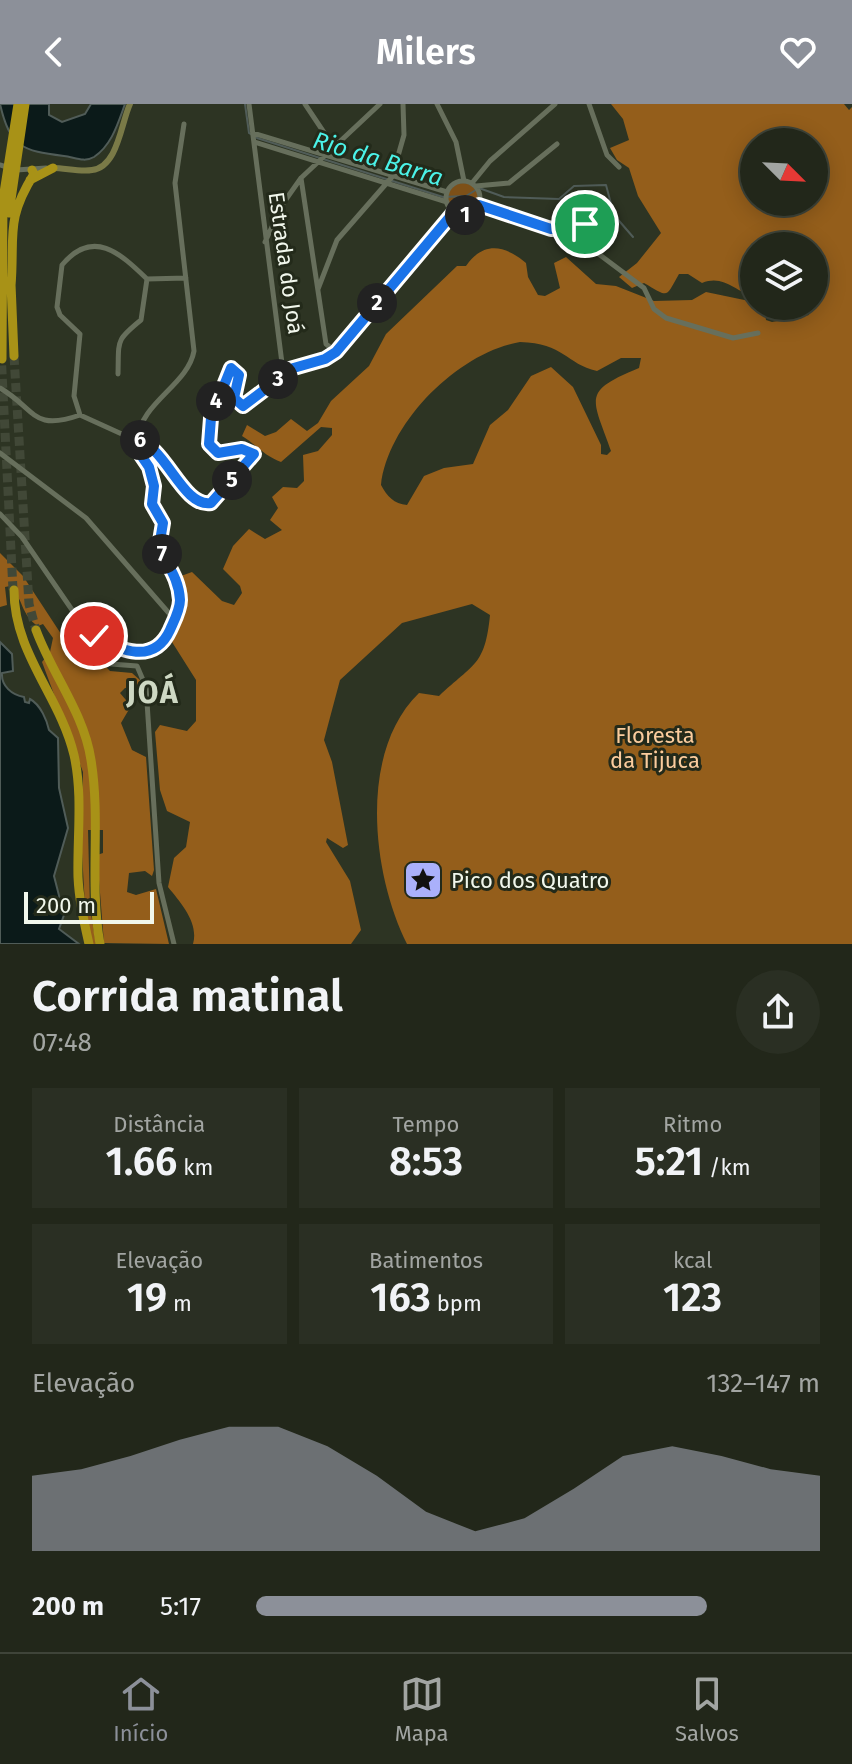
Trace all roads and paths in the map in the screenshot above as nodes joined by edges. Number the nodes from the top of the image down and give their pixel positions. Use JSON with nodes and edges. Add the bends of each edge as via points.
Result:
{"nodes":[{"id":1,"x":15,"y":104,"type":"edge"},
{"id":2,"x":25,"y":104,"type":"edge"},
{"id":3,"x":130,"y":104,"type":"edge"},
{"id":4,"x":249,"y":104,"type":"edge"},
{"id":5,"x":305,"y":104,"type":"edge"},
{"id":6,"x":380,"y":104,"type":"edge"},
{"id":7,"x":403,"y":104,"type":"edge"},
{"id":8,"x":437,"y":104,"type":"edge"},
{"id":9,"x":554,"y":104,"type":"edge"},
{"id":10,"x":589,"y":104,"type":"edge"},
{"id":11,"x":184,"y":124,"type":"dead end"},
{"id":12,"x":254,"y":138,"type":"junction"},
{"id":13,"x":340,"y":144,"type":"junction"},
{"id":14,"x":557,"y":144,"type":"dead end"},
{"id":15,"x":321,"y":159,"type":"junction"},
{"id":16,"x":619,"y":167,"type":"dead end"},
{"id":17,"x":0,"y":168,"type":"edge"},
{"id":18,"x":53,"y":168,"type":"joint"},
{"id":19,"x":31,"y":175,"type":"junction"},
{"id":20,"x":301,"y":178,"type":"junction"},
{"id":21,"x":390,"y":181,"type":"junction"},
{"id":22,"x":464,"y":181,"type":"junction"},
{"id":23,"x":7,"y":184,"type":"junction"},
{"id":24,"x":476,"y":187,"type":"junction"},
{"id":25,"x":447,"y":197,"type":"junction"},
{"id":26,"x":479,"y":205,"type":"junction"},
{"id":27,"x":454,"y":212,"type":"junction"},
{"id":28,"x":262,"y":220,"type":"junction"},
{"id":29,"x":273,"y":222,"type":"junction"},
{"id":30,"x":265,"y":242,"type":"junction"},
{"id":31,"x":314,"y":263,"type":"junction"},
{"id":32,"x":326,"y":266,"type":"junction"},
{"id":33,"x":186,"y":278,"type":"junction"},
{"id":34,"x":147,"y":279,"type":"junction"},
{"id":35,"x":11,"y":286,"type":"junction"},
{"id":36,"x":318,"y":289,"type":"junction"},
{"id":37,"x":758,"y":333,"type":"dead end"},
{"id":38,"x":336,"y":352,"type":"junction"},
{"id":39,"x":14,"y":356,"type":"tunnel mouth"},
{"id":40,"x":2,"y":359,"type":"tunnel mouth"},
{"id":41,"x":283,"y":371,"type":"junction"},
{"id":42,"x":118,"y":374,"type":"dead end"},
{"id":43,"x":0,"y":388,"type":"edge"},
{"id":44,"x":80,"y":415,"type":"junction"},
{"id":45,"x":136,"y":439,"type":"junction"},
{"id":46,"x":0,"y":453,"type":"edge"},
{"id":47,"x":254,"y":454,"type":"junction"},
{"id":48,"x":261,"y":461,"type":"dead end"},
{"id":49,"x":0,"y":514,"type":"edge"},
{"id":50,"x":13,"y":591,"type":"tunnel mouth"},
{"id":51,"x":174,"y":619,"type":"junction"},
{"id":52,"x":36,"y":630,"type":"tunnel mouth"},
{"id":53,"x":85,"y":631,"type":"junction"},
{"id":54,"x":112,"y":646,"type":"junction"},
{"id":55,"x":105,"y":657,"type":"junction"},
{"id":56,"x":88,"y":944,"type":"edge"},
{"id":57,"x":100,"y":944,"type":"edge"},
{"id":58,"x":174,"y":944,"type":"edge"}],
"edges":[{"from":1,"to":17,"type":"highway"},
{"from":1,"to":23,"type":"highway"},
{"from":2,"to":23,"type":"highway"},
{"from":3,"to":18,"type":"street","via":[[103,165],[93,170]]},
{"from":4,"to":12,"type":"street","name":"Estrada do Joá"},
{"from":5,"to":13,"type":"street","via":[[327,137]]},
{"from":6,"to":13,"type":"street"},
{"from":7,"to":21,"type":"street","via":[[404,135]]},
{"from":8,"to":22,"type":"street","via":[[456,142]]},
{"from":9,"to":24,"type":"street","via":[[490,161]]},
{"from":10,"to":16,"type":"street","via":[[607,155]]},
{"from":11,"to":33,"type":"street","via":[[175,183]]},
{"from":12,"to":15,"type":"street"},
{"from":12,"to":28,"type":"street","name":"Estrada do Joá"},
{"from":13,"to":15,"type":"street"},
{"from":14,"to":24,"type":"street","via":[[509,183]]},
{"from":15,"to":20,"type":"street"},
{"from":15,"to":21,"type":"street"},
{"from":17,"to":19,"type":"street"},
{"from":18,"to":19,"type":"highway"},
{"from":19,"to":35,"type":"highway","via":[[12,217]]},
{"from":20,"to":29,"type":"street"},
{"from":20,"to":31,"type":"street"},
{"from":21,"to":25,"type":"street"},
{"from":21,"to":32,"type":"street","via":[[342,233]]},
{"from":22,"to":24,"type":"street"},
{"from":22,"to":25,"type":"street","via":[[455,183]]},
{"from":23,"to":35,"type":"highway"},
{"from":23,"to":40,"type":"highway"},
{"from":24,"to":26,"type":"street"},
{"from":25,"to":27,"type":"street"},
{"from":26,"to":27,"type":"street","via":[[465,215]]},
{"from":26,"to":37,"type":"street","via":[[551,229],[585,224],[596,252],[644,288],[654,309],[666,318],[733,338]]},
{"from":27,"to":38,"type":"street"},
{"from":28,"to":29,"type":"street"},
{"from":28,"to":30,"type":"street","name":"Estrada do Joá"},
{"from":29,"to":30,"type":"street"},
{"from":30,"to":41,"type":"street","name":"Estrada do Joá"},
{"from":31,"to":32,"type":"street"},
{"from":31,"to":36,"type":"street"},
{"from":32,"to":36,"type":"street"},
{"from":33,"to":34,"type":"street"},
{"from":33,"to":45,"type":"street","via":[[192,360]]},
{"from":34,"to":42,"type":"street","via":[[143,316],[125,330],[119,345]]},
{"from":34,"to":44,"type":"street","via":[[106,248],[81,248],[62,265],[57,307],[80,334],[74,396]]},
{"from":35,"to":39,"type":"highway"},
{"from":36,"to":38,"type":"street","via":[[326,344]]},
{"from":38,"to":41,"type":"street"},
{"from":41,"to":47,"type":"street","via":[[243,406],[234,398],[239,375],[231,368],[216,400],[208,431],[210,447],[218,453],[242,449]]},
{"from":43,"to":44,"type":"street","via":[[46,423]]},
{"from":44,"to":45,"type":"street"},
{"from":45,"to":47,"type":"street","via":[[205,504]]},
{"from":45,"to":51,"type":"street","via":[[134,445],[150,470],[152,504],[163,523],[159,547],[177,584],[180,599]]},
{"from":46,"to":51,"type":"street","via":[[86,518]]},
{"from":47,"to":48,"type":"street"},
{"from":49,"to":53,"type":"street","via":[[22,537]]},
{"from":50,"to":56,"type":"highway","via":[[19,636],[74,756],[79,891]]},
{"from":51,"to":54,"type":"street","via":[[166,637],[150,651],[137,654]]},
{"from":52,"to":57,"type":"highway","via":[[75,710],[91,760],[93,894]]},
{"from":53,"to":54,"type":"street"},
{"from":53,"to":55,"type":"street"},
{"from":54,"to":55,"type":"street","via":[[105,649]]},
{"from":55,"to":58,"type":"street","via":[[113,665],[137,666],[146,687],[155,849]]}]}
